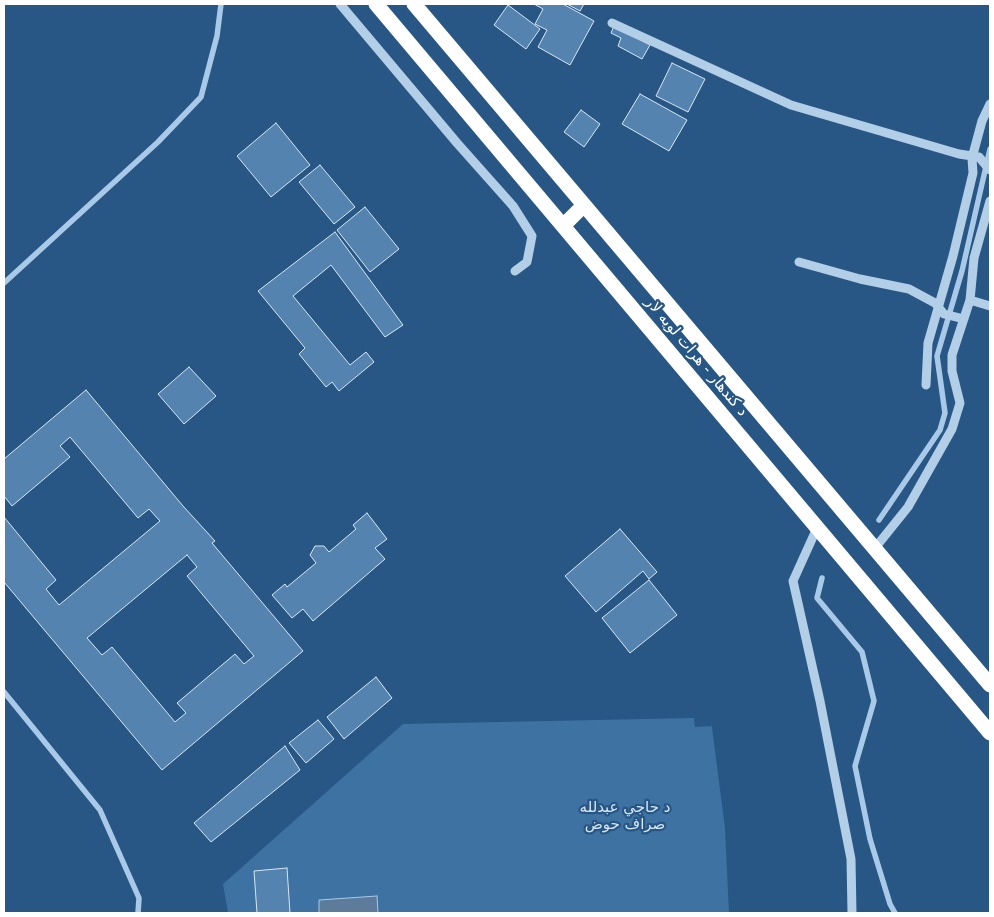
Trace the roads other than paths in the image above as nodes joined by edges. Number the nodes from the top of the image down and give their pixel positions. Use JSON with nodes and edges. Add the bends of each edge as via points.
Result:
{"nodes":[{"id":1,"x":340,"y":4,"type":"edge"},
{"id":2,"x":376,"y":4,"type":"edge"},
{"id":3,"x":414,"y":4,"type":"edge"},
{"id":4,"x":612,"y":24,"type":"dead end"},
{"id":5,"x":990,"y":104,"type":"edge"},
{"id":6,"x":976,"y":157,"type":"junction"},
{"id":7,"x":990,"y":170,"type":"edge"},
{"id":8,"x":990,"y":201,"type":"edge"},
{"id":9,"x":584,"y":205,"type":"junction"},
{"id":10,"x":563,"y":226,"type":"junction"},
{"id":11,"x":799,"y":262,"type":"dead end"},
{"id":12,"x":515,"y":271,"type":"dead end"},
{"id":13,"x":970,"y":300,"type":"junction"},
{"id":14,"x":990,"y":306,"type":"edge"},
{"id":15,"x":941,"y":311,"type":"junction"},
{"id":16,"x":960,"y":318,"type":"junction"},
{"id":17,"x":926,"y":385,"type":"dead end"},
{"id":18,"x":817,"y":528,"type":"junction"},
{"id":19,"x":875,"y":548,"type":"junction"},
{"id":20,"x":990,"y":685,"type":"edge"},
{"id":21,"x":990,"y":734,"type":"edge"},
{"id":22,"x":852,"y":913,"type":"edge"}],
"edges":[{"from":1,"to":12,"type":"street","via":[[513,206],[532,236],[527,262]]},
{"from":2,"to":10,"type":"highway","name":"د کندهار - هرات لويه لار"},
{"from":3,"to":9,"type":"highway","name":"د کندهار - هرات لويه لار"},
{"from":4,"to":6,"type":"street","via":[[791,105]]},
{"from":5,"to":6,"type":"street","via":[[982,121]]},
{"from":6,"to":7,"type":"street"},
{"from":6,"to":15,"type":"street"},
{"from":8,"to":13,"type":"street","via":[[974,258]]},
{"from":9,"to":10,"type":"highway"},
{"from":9,"to":19,"type":"highway","name":"د کندهار - هرات لويه لار"},
{"from":10,"to":18,"type":"highway","name":"د کندهار - هرات لويه لار"},
{"from":11,"to":15,"type":"street","via":[[910,289],[935,303]]},
{"from":13,"to":14,"type":"street"},
{"from":13,"to":16,"type":"street"},
{"from":15,"to":16,"type":"street"},
{"from":15,"to":17,"type":"street","via":[[928,343]]},
{"from":16,"to":19,"type":"street","via":[[952,356],[952,371],[960,403],[952,429],[908,507]]},
{"from":18,"to":21,"type":"highway","name":"د کندهار - هرات لويه لار"},
{"from":18,"to":22,"type":"street","via":[[793,580],[851,859]]},
{"from":19,"to":20,"type":"highway","name":"د کندهار - هرات لويه لار"}]}
